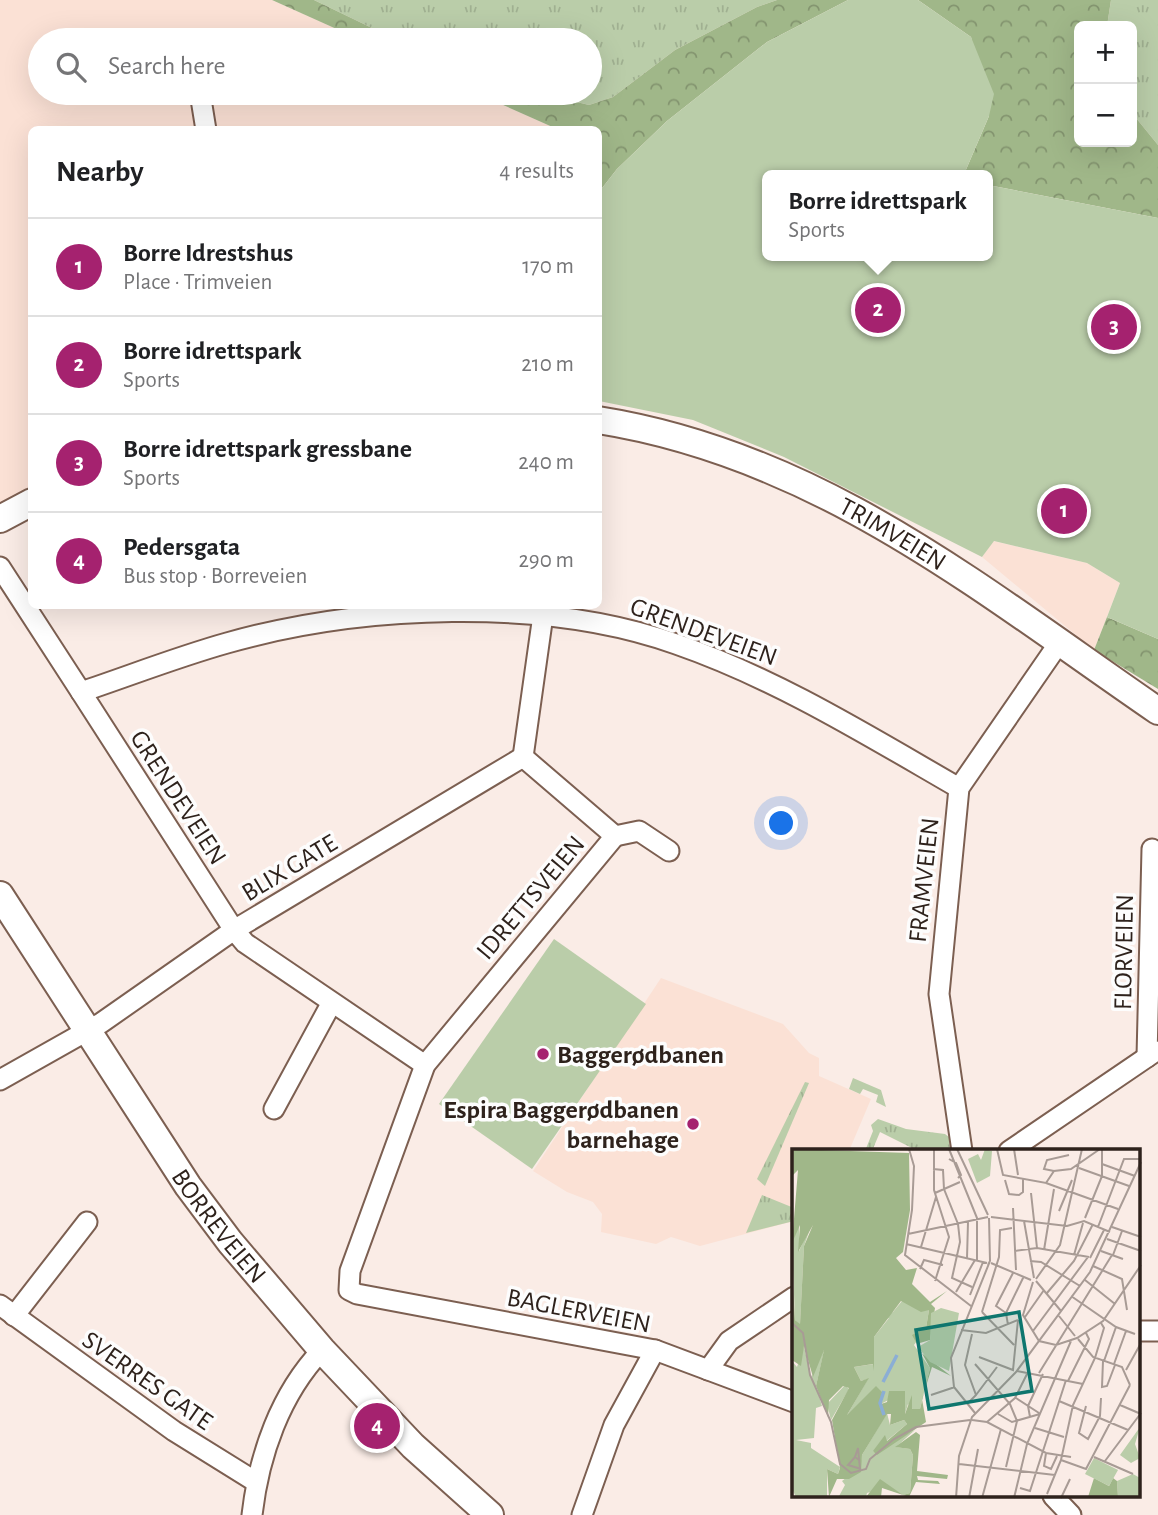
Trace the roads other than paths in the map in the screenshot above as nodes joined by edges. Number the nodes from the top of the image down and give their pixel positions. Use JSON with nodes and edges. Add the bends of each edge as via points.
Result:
{"nodes":[{"id":1,"x":202,"y":105,"type":"edge"},
{"id":2,"x":205,"y":126,"type":"edge"},
{"id":3,"x":602,"y":421,"type":"edge"},
{"id":4,"x":28,"y":504,"type":"edge"},
{"id":5,"x":0,"y":519,"type":"edge"},
{"id":6,"x":0,"y":567,"type":"edge"},
{"id":7,"x":543,"y":615,"type":"junction"},
{"id":8,"x":1059,"y":643,"type":"junction"},
{"id":9,"x":81,"y":692,"type":"junction"},
{"id":10,"x":1158,"y":711,"type":"edge"},
{"id":11,"x":523,"y":757,"type":"junction"},
{"id":12,"x":959,"y":788,"type":"junction"},
{"id":13,"x":615,"y":836,"type":"junction"},
{"id":14,"x":1152,"y":849,"type":"dead end"},
{"id":15,"x":669,"y":851,"type":"dead end"},
{"id":16,"x":0,"y":895,"type":"edge"},
{"id":17,"x":234,"y":930,"type":"junction"},
{"id":18,"x":331,"y":1004,"type":"junction"},
{"id":19,"x":87,"y":1029,"type":"junction"},
{"id":20,"x":1151,"y":1059,"type":"edge"},
{"id":21,"x":425,"y":1065,"type":"junction"},
{"id":22,"x":0,"y":1080,"type":"edge"},
{"id":23,"x":274,"y":1108,"type":"dead end"},
{"id":24,"x":962,"y":1149,"type":"edge"},
{"id":25,"x":1012,"y":1149,"type":"edge"},
{"id":26,"x":87,"y":1222,"type":"dead end"},
{"id":27,"x":349,"y":1290,"type":"joint"},
{"id":28,"x":792,"y":1298,"type":"edge"},
{"id":29,"x":7,"y":1310,"type":"edge"},
{"id":30,"x":1140,"y":1331,"type":"edge"},
{"id":31,"x":1158,"y":1331,"type":"edge"},
{"id":32,"x":322,"y":1350,"type":"junction"},
{"id":33,"x":655,"y":1350,"type":"junction"},
{"id":34,"x":708,"y":1370,"type":"junction"},
{"id":35,"x":792,"y":1401,"type":"edge"},
{"id":36,"x":256,"y":1482,"type":"junction"},
{"id":37,"x":1055,"y":1498,"type":"edge"},
{"id":38,"x":252,"y":1515,"type":"edge"},
{"id":39,"x":490,"y":1515,"type":"edge"},
{"id":40,"x":582,"y":1515,"type":"edge"},
{"id":41,"x":1071,"y":1515,"type":"edge"}],
"edges":[{"from":1,"to":2,"type":"street"},
{"from":3,"to":8,"type":"main road","name":"TRIMVEIEN","via":[[707,447],[806,484],[929,551]]},
{"from":4,"to":5,"type":"main road"},
{"from":6,"to":9,"type":"street","name":"GRENDEVEIEN"},
{"from":7,"to":9,"type":"street","name":"GRENDEVEIEN","via":[[399,613],[310,624],[226,643]]},
{"from":7,"to":11,"type":"street"},
{"from":7,"to":12,"type":"street","name":"GRENDEVEIEN","via":[[602,623],[718,660],[818,707]]},
{"from":8,"to":10,"type":"main road","name":"TRIMVEIEN"},
{"from":8,"to":12,"type":"street","name":"FRAMVEIEN"},
{"from":9,"to":17,"type":"street","name":"GRENDEVEIEN"},
{"from":11,"to":13,"type":"street","name":"IDRETTSVEIEN"},
{"from":11,"to":17,"type":"street","name":"BLIX GATE"},
{"from":12,"to":24,"type":"street","name":"FRAMVEIEN","via":[[939,993]]},
{"from":13,"to":15,"type":"street","via":[[639,831]]},
{"from":13,"to":21,"type":"street","name":"IDRETTSVEIEN"},
{"from":14,"to":20,"type":"street","name":"FLORVEIEN"},
{"from":16,"to":19,"type":"main road","name":"BORREVEIEN"},
{"from":17,"to":18,"type":"street"},
{"from":17,"to":19,"type":"street","name":"BLIX GATE"},
{"from":18,"to":21,"type":"street"},
{"from":18,"to":23,"type":"street"},
{"from":19,"to":22,"type":"street","name":"BLIX GATE"},
{"from":19,"to":32,"type":"main road","name":"BORREVEIEN","via":[[188,1185]]},
{"from":20,"to":25,"type":"street"},
{"from":21,"to":27,"type":"street","name":"IDRETTSVEIEN","via":[[350,1271]]},
{"from":26,"to":29,"type":"street","name":"SVERRES GATE"},
{"from":27,"to":33,"type":"street","name":"BAGLERVEIEN"},
{"from":28,"to":34,"type":"street","via":[[729,1341]]},
{"from":29,"to":36,"type":"street","name":"SVERRES GATE","via":[[174,1431]]},
{"from":30,"to":31,"type":"street"},
{"from":32,"to":36,"type":"street","via":[[285,1399]]},
{"from":32,"to":39,"type":"main road","name":"BORREVEIEN","via":[[413,1446]]},
{"from":33,"to":34,"type":"street","name":"BAGLERVEIEN"},
{"from":33,"to":40,"type":"street","via":[[614,1425]]},
{"from":34,"to":35,"type":"street","name":"BAGLERVEIEN"},
{"from":36,"to":38,"type":"street"},
{"from":37,"to":41,"type":"street"}]}
